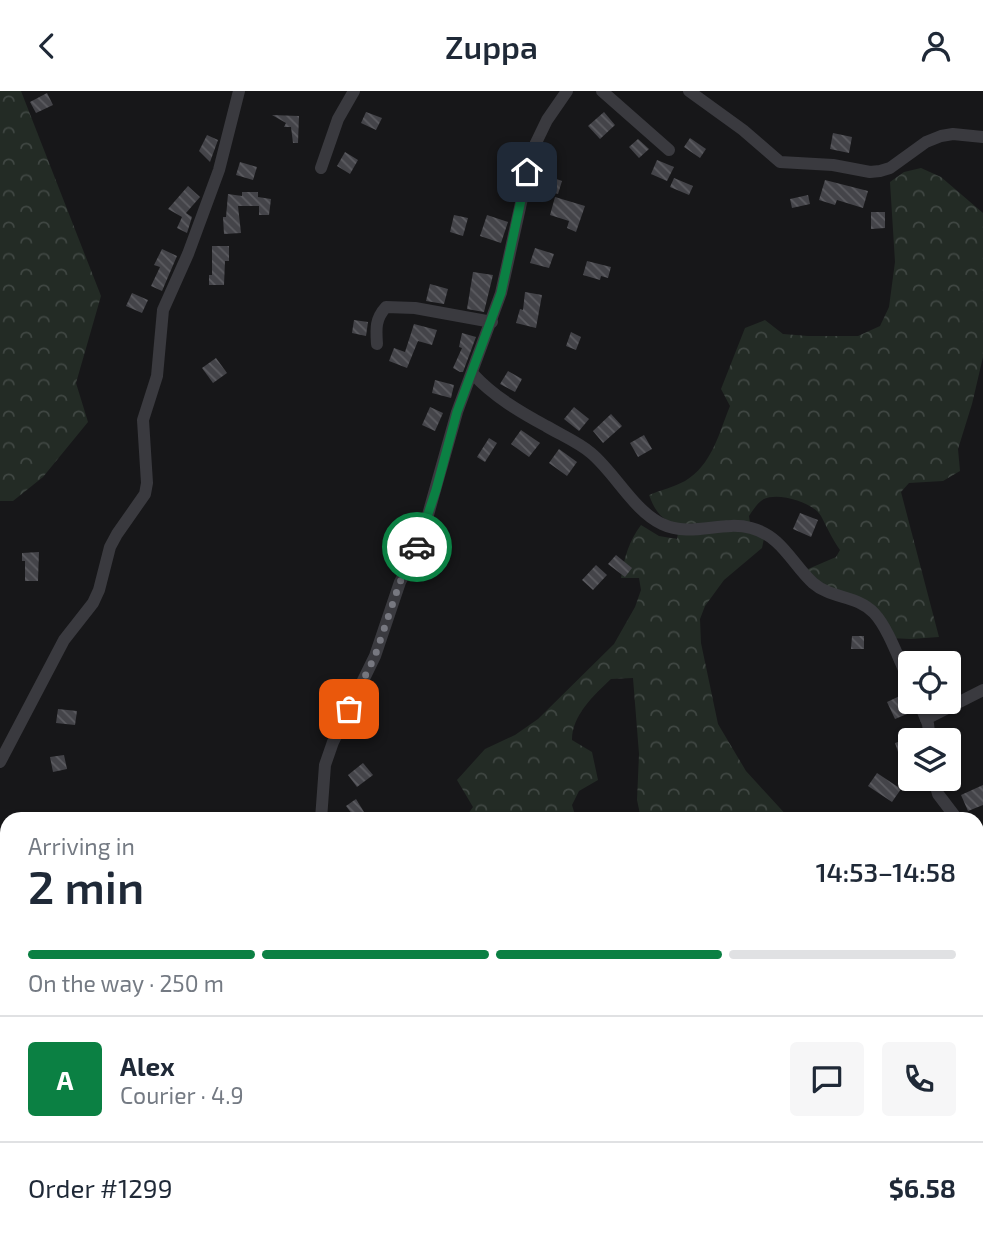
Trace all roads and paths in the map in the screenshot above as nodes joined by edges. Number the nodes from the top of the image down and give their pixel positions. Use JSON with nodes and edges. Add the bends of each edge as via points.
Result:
{"nodes":[{"id":1,"x":239,"y":91,"type":"edge"},
{"id":2,"x":354,"y":91,"type":"edge"},
{"id":3,"x":567,"y":91,"type":"edge"},
{"id":4,"x":602,"y":91,"type":"edge"},
{"id":5,"x":689,"y":91,"type":"edge"},
{"id":6,"x":983,"y":137,"type":"edge"},
{"id":7,"x":669,"y":150,"type":"dead end"},
{"id":8,"x":321,"y":169,"type":"dead end"},
{"id":9,"x":492,"y":321,"type":"junction"},
{"id":10,"x":377,"y":344,"type":"dead end"},
{"id":11,"x":473,"y":374,"type":"junction"},
{"id":12,"x":898,"y":657,"type":"edge"},
{"id":13,"x":983,"y":690,"type":"edge"},
{"id":14,"x":924,"y":714,"type":"edge"},
{"id":15,"x":926,"y":719,"type":"junction"},
{"id":16,"x":928,"y":728,"type":"edge"},
{"id":17,"x":0,"y":762,"type":"edge"},
{"id":18,"x":937,"y":791,"type":"edge"},
{"id":19,"x":322,"y":812,"type":"edge"},
{"id":20,"x":952,"y":812,"type":"edge"}],
"edges":[{"from":1,"to":17,"type":"street","via":[[219,170],[163,310],[157,376],[143,420],[145,494],[110,547],[93,603],[64,640]]},
{"from":2,"to":8,"type":"street","via":[[338,119]]},
{"from":3,"to":9,"type":"street","via":[[533,149]]},
{"from":4,"to":7,"type":"street"},
{"from":5,"to":6,"type":"street","via":[[780,162],[870,173],[890,169],[941,136]]},
{"from":9,"to":10,"type":"street","via":[[386,307],[376,326]]},
{"from":9,"to":11,"type":"street"},
{"from":11,"to":12,"type":"street","via":[[507,402],[588,450],[660,524],[688,530],[741,526],[769,536],[811,582],[872,610]]},
{"from":11,"to":19,"type":"street","via":[[457,412],[424,529],[375,656],[325,765]]},
{"from":13,"to":15,"type":"street"},
{"from":14,"to":15,"type":"street"},
{"from":15,"to":16,"type":"street"},
{"from":18,"to":20,"type":"street"}]}
